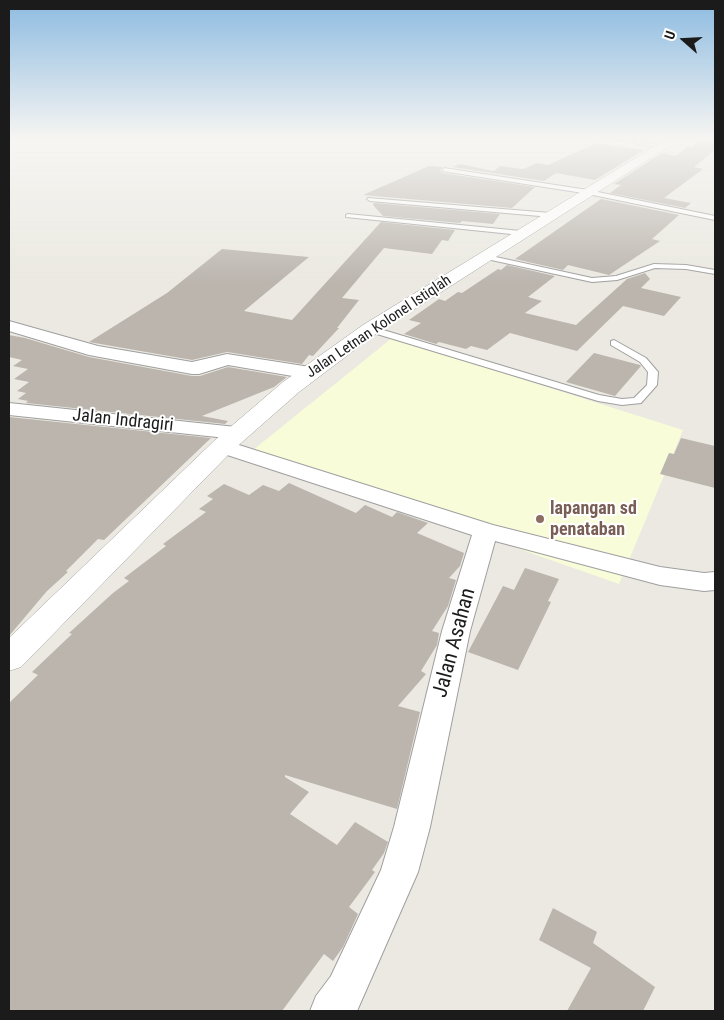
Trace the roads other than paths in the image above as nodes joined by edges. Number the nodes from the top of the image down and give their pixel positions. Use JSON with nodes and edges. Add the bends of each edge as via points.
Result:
{"nodes":[{"id":1,"x":553,"y":188,"type":"edge"},
{"id":2,"x":596,"y":188,"type":"edge"},
{"id":3,"x":587,"y":193,"type":"junction"},
{"id":4,"x":370,"y":199,"type":"dead end"},
{"id":5,"x":552,"y":215,"type":"junction"},
{"id":6,"x":348,"y":216,"type":"dead end"},
{"id":7,"x":715,"y":218,"type":"edge"},
{"id":8,"x":521,"y":233,"type":"junction"},
{"id":9,"x":485,"y":256,"type":"junction"},
{"id":10,"x":661,"y":258,"type":"dead end"},
{"id":11,"x":671,"y":258,"type":"dead end"},
{"id":12,"x":715,"y":263,"type":"edge"},
{"id":13,"x":654,"y":266,"type":"junction"},
{"id":14,"x":715,"y":272,"type":"edge"},
{"id":15,"x":9,"y":326,"type":"edge"},
{"id":16,"x":370,"y":329,"type":"junction"},
{"id":17,"x":614,"y":343,"type":"dead end"},
{"id":18,"x":310,"y":373,"type":"junction"},
{"id":19,"x":9,"y":409,"type":"edge"},
{"id":20,"x":230,"y":440,"type":"junction"},
{"id":21,"x":485,"y":531,"type":"junction"},
{"id":22,"x":715,"y":581,"type":"edge"},
{"id":23,"x":9,"y":658,"type":"edge"},
{"id":24,"x":331,"y":1011,"type":"edge"}],
"edges":[{"from":1,"to":3,"type":"lane"},
{"from":2,"to":3,"type":"street","name":"Jalan Letnan Kolonel Istiqlah"},
{"from":3,"to":5,"type":"street","name":"Jalan Letnan Kolonel Istiqlah"},
{"from":3,"to":7,"type":"lane"},
{"from":4,"to":5,"type":"lane"},
{"from":5,"to":8,"type":"street","name":"Jalan Letnan Kolonel Istiqlah"},
{"from":6,"to":8,"type":"lane"},
{"from":8,"to":9,"type":"street","name":"Jalan Letnan Kolonel Istiqlah"},
{"from":9,"to":13,"type":"lane","via":[[600,281]]},
{"from":9,"to":16,"type":"street","name":"Jalan Letnan Kolonel Istiqlah"},
{"from":10,"to":13,"type":"lane"},
{"from":11,"to":12,"type":"lane"},
{"from":13,"to":14,"type":"lane"},
{"from":15,"to":18,"type":"street","via":[[95,351],[189,367],[199,368],[227,359]]},
{"from":16,"to":17,"type":"lane","via":[[598,398],[637,401],[652,385],[653,372],[643,360]]},
{"from":16,"to":18,"type":"street","name":"Jalan Letnan Kolonel Istiqlah"},
{"from":18,"to":20,"type":"street","name":"Jalan Letnan Kolonel Istiqlah"},
{"from":19,"to":20,"type":"street","name":"Jalan Indragiri"},
{"from":20,"to":21,"type":"street"},
{"from":20,"to":23,"type":"street","name":"Jalan Letnan Kolonel Istiqlah"},
{"from":21,"to":22,"type":"street","via":[[660,576]]},
{"from":21,"to":24,"type":"street","name":"Jalan Asahan","via":[[456,631],[412,828],[399,872],[346,991]]}]}
